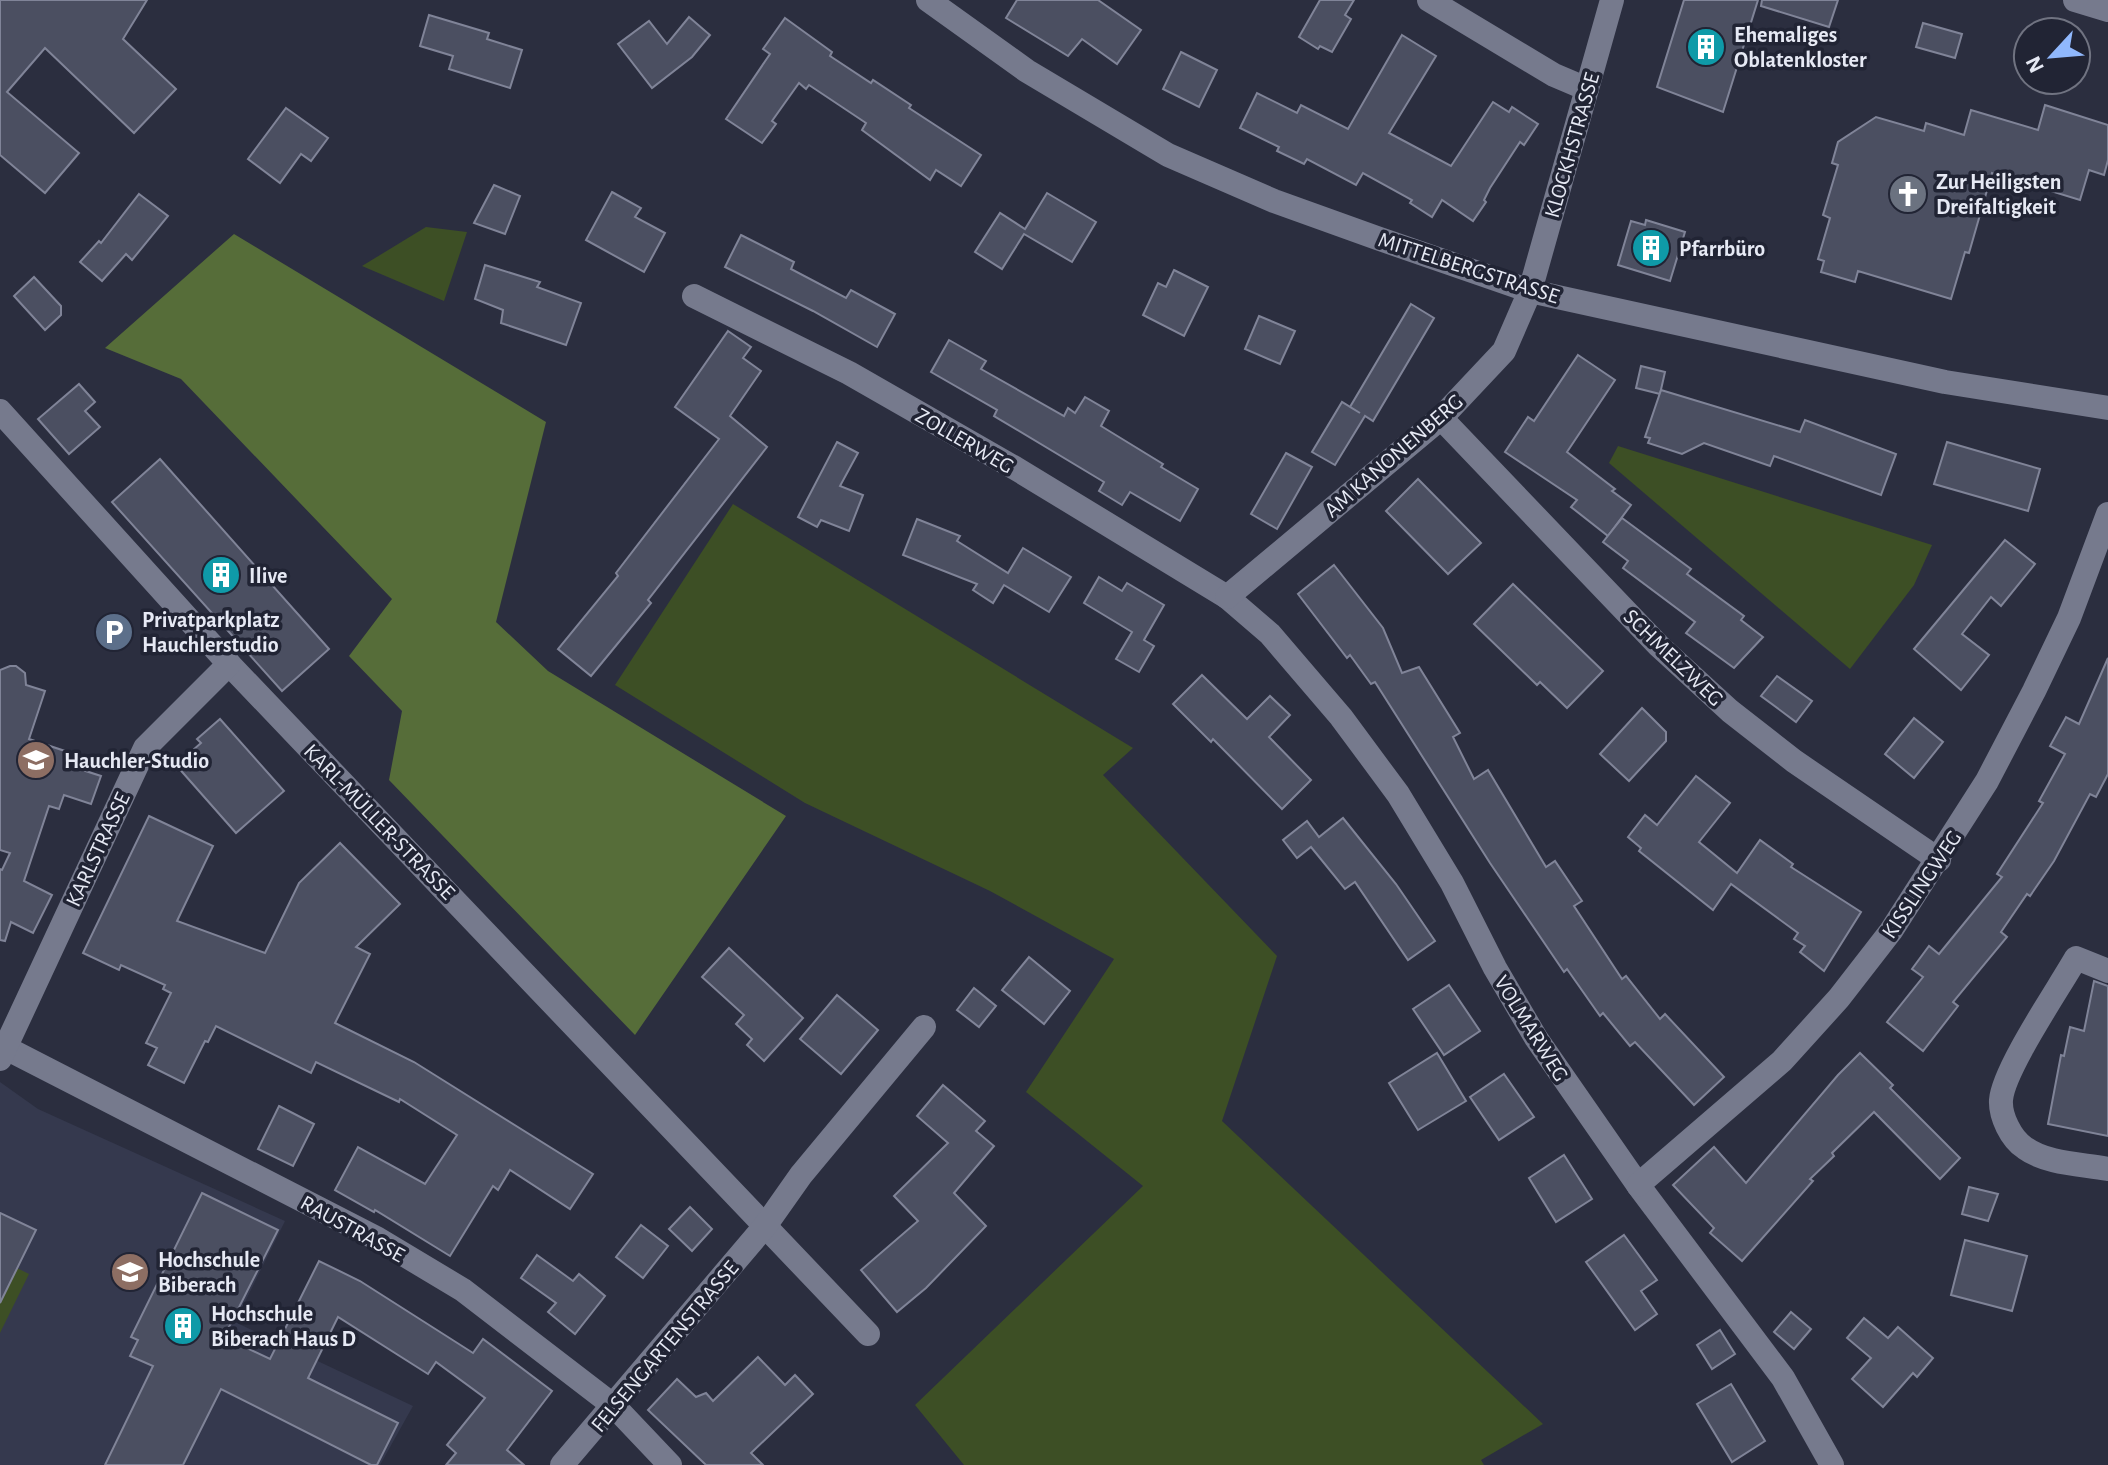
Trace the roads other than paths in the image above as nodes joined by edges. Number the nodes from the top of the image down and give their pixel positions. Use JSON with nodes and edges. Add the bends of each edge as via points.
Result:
{"nodes":[{"id":1,"x":928,"y":0,"type":"edge"},
{"id":2,"x":1429,"y":0,"type":"edge"},
{"id":3,"x":1612,"y":0,"type":"edge"},
{"id":4,"x":2075,"y":0,"type":"edge"},
{"id":5,"x":2108,"y":10,"type":"edge"},
{"id":6,"x":1587,"y":89,"type":"junction"},
{"id":7,"x":1530,"y":291,"type":"junction"},
{"id":8,"x":694,"y":296,"type":"dead end"},
{"id":9,"x":2108,"y":408,"type":"edge"},
{"id":10,"x":0,"y":411,"type":"edge"},
{"id":11,"x":1441,"y":418,"type":"junction"},
{"id":12,"x":2108,"y":514,"type":"edge"},
{"id":13,"x":1227,"y":597,"type":"junction"},
{"id":14,"x":229,"y":664,"type":"junction"},
{"id":15,"x":1939,"y":860,"type":"junction"},
{"id":16,"x":2108,"y":971,"type":"edge"},
{"id":17,"x":924,"y":1027,"type":"dead end"},
{"id":18,"x":2,"y":1050,"type":"edge"},
{"id":19,"x":2108,"y":1169,"type":"edge"},
{"id":20,"x":1638,"y":1185,"type":"junction"},
{"id":21,"x":765,"y":1226,"type":"junction"},
{"id":22,"x":868,"y":1334,"type":"dead end"},
{"id":23,"x":614,"y":1406,"type":"junction"},
{"id":24,"x":562,"y":1465,"type":"edge"},
{"id":25,"x":670,"y":1465,"type":"edge"},
{"id":26,"x":1832,"y":1465,"type":"edge"}],
"edges":[{"from":1,"to":7,"type":"street","name":"MITTELBERGSTRASSE","via":[[1027,71],[1168,155],[1274,201]]},
{"from":2,"to":6,"type":"street"},
{"from":3,"to":6,"type":"street","name":"KLOCKHSTRASSE"},
{"from":4,"to":5,"type":"street"},
{"from":6,"to":7,"type":"street","name":"KLOCKHSTRASSE"},
{"from":7,"to":9,"type":"street","name":"MITTELBERGSTRASSE","via":[[1945,382]]},
{"from":7,"to":11,"type":"street","name":"AM KANONENBERG","via":[[1504,351]]},
{"from":8,"to":13,"type":"street","name":"ZOLLERWEG","via":[[849,373]]},
{"from":10,"to":14,"type":"street","name":"KARL-MÜLLER-STRASSE"},
{"from":11,"to":13,"type":"street","name":"AM KANONENBERG"},
{"from":11,"to":15,"type":"street","name":"SCHMELZWEG","via":[[1659,646],[1730,711]]},
{"from":12,"to":15,"type":"street","name":"KISSLINGWEG","via":[[2069,618],[2034,691]]},
{"from":13,"to":20,"type":"street","name":"VOLMARWEG","via":[[1281,646],[1398,794],[1536,1038]]},
{"from":14,"to":18,"type":"street","name":"KARLSTRASSE","via":[[145,748]]},
{"from":14,"to":21,"type":"street","name":"KARL-MÜLLER-STRASSE"},
{"from":15,"to":20,"type":"street","name":"KISSLINGWEG","via":[[1883,942],[1782,1061]]},
{"from":16,"to":19,"type":"street","via":[[2076,958],[2008,1074],[2001,1100],[2006,1125],[2024,1147],[2052,1159]]},
{"from":17,"to":21,"type":"street"},
{"from":18,"to":23,"type":"street","name":"RAUSTRASSE","via":[[378,1239],[463,1290]]},
{"from":20,"to":26,"type":"street","name":"VOLMARWEG","via":[[1783,1378]]},
{"from":21,"to":22,"type":"street","name":"KARL-MÜLLER-STRASSE"},
{"from":21,"to":23,"type":"street","name":"FELSENGARTENSTRASSE"},
{"from":23,"to":24,"type":"street","name":"FELSENGARTENSTRASSE"},
{"from":23,"to":25,"type":"street","name":"RAUSTRASSE"}]}
